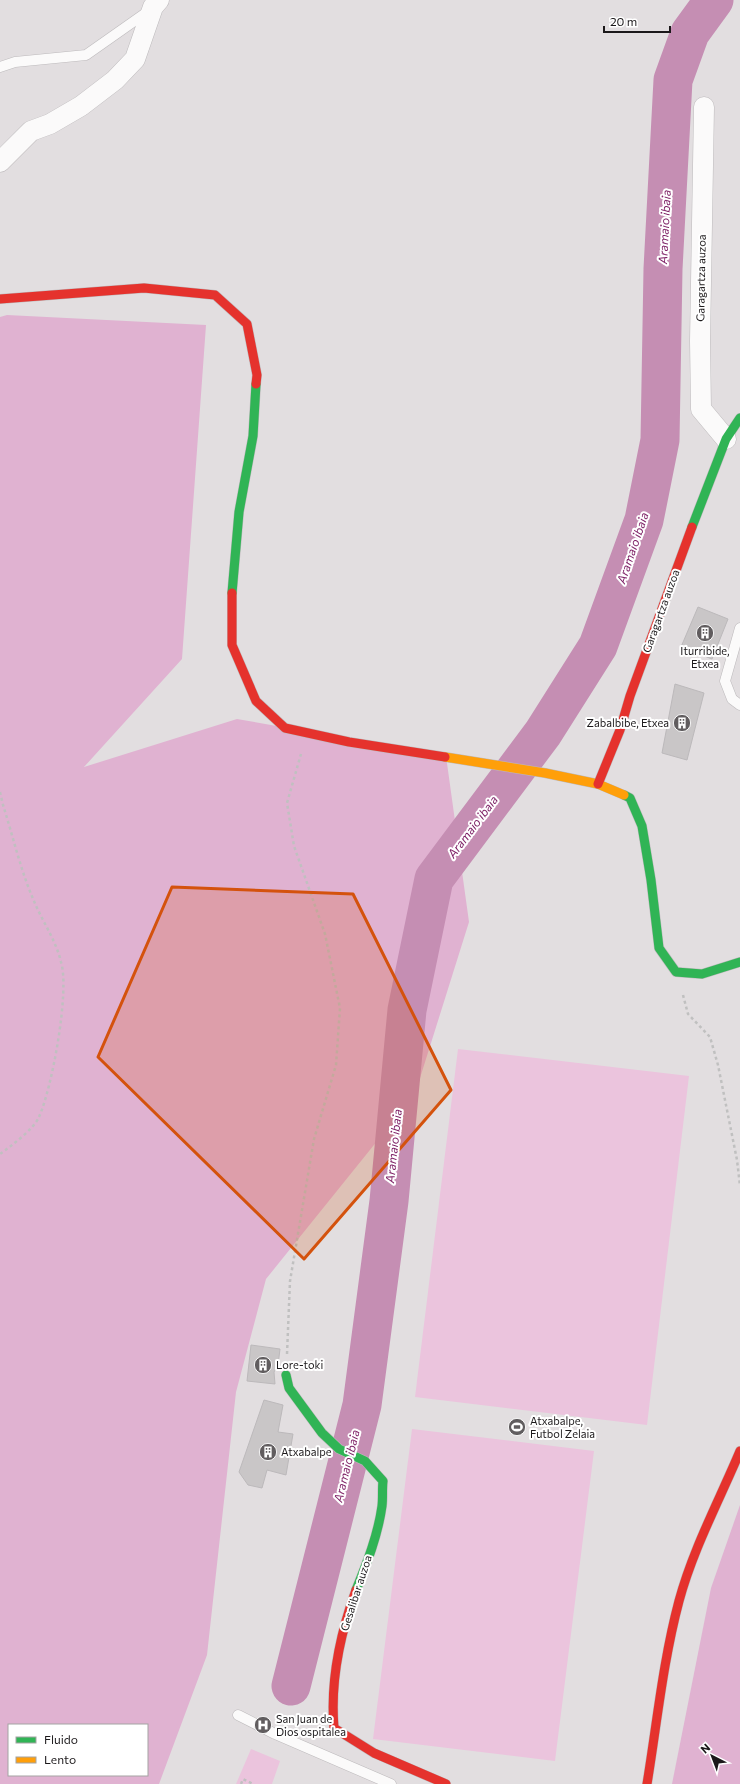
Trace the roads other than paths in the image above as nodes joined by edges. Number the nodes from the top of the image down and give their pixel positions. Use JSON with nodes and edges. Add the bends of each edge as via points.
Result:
{"nodes":[{"id":1,"x":156,"y":4,"type":"edge"},
{"id":2,"x":0,"y":67,"type":"edge"},
{"id":3,"x":704,"y":107,"type":"dead end"},
{"id":4,"x":0,"y":162,"type":"edge"},
{"id":5,"x":0,"y":299,"type":"edge"},
{"id":6,"x":740,"y":418,"type":"edge"},
{"id":7,"x":726,"y":439,"type":"junction"},
{"id":8,"x":740,"y":628,"type":"edge"},
{"id":9,"x":740,"y":705,"type":"edge"},
{"id":10,"x":598,"y":784,"type":"junction"},
{"id":11,"x":740,"y":962,"type":"edge"},
{"id":12,"x":286,"y":1375,"type":"road end"},
{"id":13,"x":740,"y":1451,"type":"edge"},
{"id":14,"x":238,"y":1715,"type":"dead end"},
{"id":15,"x":392,"y":1784,"type":"edge"},
{"id":16,"x":446,"y":1784,"type":"edge"},
{"id":17,"x":647,"y":1784,"type":"edge"}],
"edges":[{"from":1,"to":2,"type":"lane","via":[[86,55],[15,62]]},
{"from":1,"to":4,"type":"street","via":[[135,58],[115,80],[81,106],[50,124],[30,131]]},
{"from":3,"to":7,"type":"street","name":"Garagartza auzoa","via":[[701,410]]},
{"from":5,"to":10,"type":"street","via":[[144,288],[215,295],[247,324],[257,375],[253,436],[239,512],[232,584],[232,645],[256,701],[285,728],[349,742],[545,773]]},
{"from":6,"to":7,"type":"street","name":"Garagartza auzoa"},
{"from":7,"to":10,"type":"street","name":"Garagartza auzoa"},
{"from":8,"to":9,"type":"lane","via":[[725,681],[732,699]]},
{"from":10,"to":11,"type":"street","via":[[630,798],[642,826],[659,948],[676,972],[702,974]]},
{"from":12,"to":16,"type":"street","name":"Gesalibar auzoa","via":[[289,1388],[322,1433],[339,1449],[365,1461],[382,1481],[382,1505],[374,1539],[343,1626],[338,1650],[332,1711],[334,1728],[346,1738],[378,1755]]},
{"from":13,"to":17,"type":"street","via":[[697,1547],[679,1600]]},
{"from":14,"to":15,"type":"lane","via":[[275,1734]]}]}
